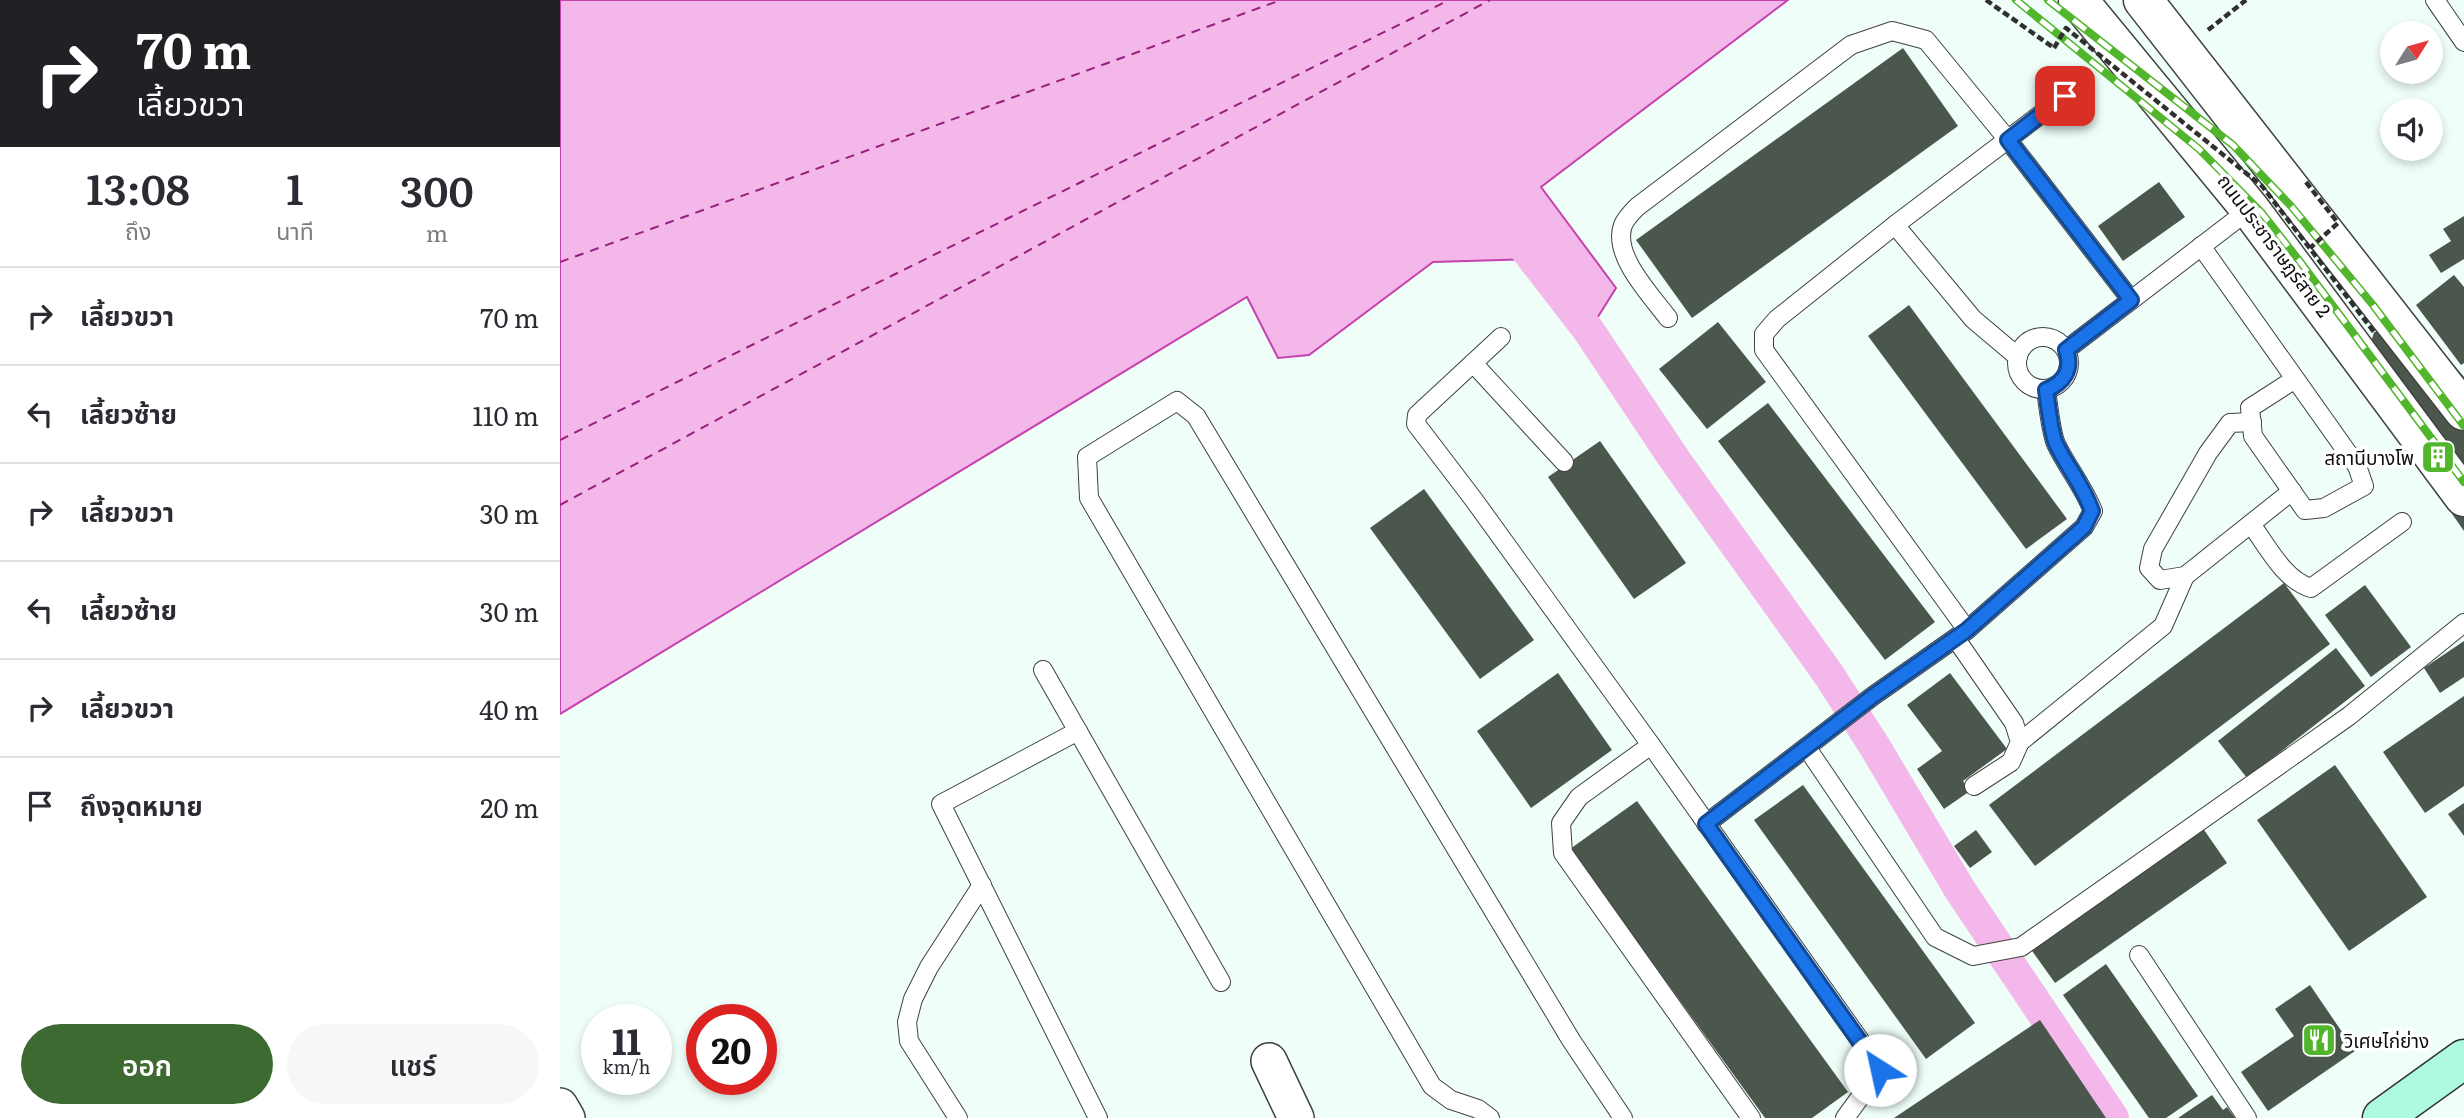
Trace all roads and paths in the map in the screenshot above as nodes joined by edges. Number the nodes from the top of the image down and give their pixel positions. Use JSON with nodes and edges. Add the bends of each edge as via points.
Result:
{"nodes":[{"id":1,"x":1986,"y":0,"type":"edge"},
{"id":2,"x":2078,"y":0,"type":"edge"},
{"id":3,"x":2246,"y":0,"type":"edge"},
{"id":4,"x":2435,"y":0,"type":"edge"},
{"id":5,"x":2155,"y":4,"type":"edge"},
{"id":6,"x":2204,"y":33,"type":"dead end"},
{"id":7,"x":2464,"y":42,"type":"edge"},
{"id":8,"x":2065,"y":96,"type":"dead end"},
{"id":9,"x":2008,"y":140,"type":"junction"},
{"id":10,"x":2306,"y":182,"type":"dead end"},
{"id":11,"x":2250,"y":209,"type":"junction"},
{"id":12,"x":1895,"y":225,"type":"junction"},
{"id":13,"x":2201,"y":246,"type":"junction"},
{"id":14,"x":2310,"y":248,"type":"junction"},
{"id":15,"x":2131,"y":300,"type":"junction"},
{"id":16,"x":1668,"y":317,"type":"dead end"},
{"id":17,"x":2374,"y":332,"type":"dead end"},
{"id":18,"x":1501,"y":337,"type":"dead end"},
{"id":19,"x":2066,"y":350,"type":"junction"},
{"id":20,"x":2018,"y":357,"type":"junction"},
{"id":21,"x":1473,"y":363,"type":"junction"},
{"id":22,"x":2295,"y":379,"type":"junction"},
{"id":23,"x":2046,"y":390,"type":"junction"},
{"id":24,"x":2464,"y":411,"type":"edge"},
{"id":25,"x":2252,"y":422,"type":"junction"},
{"id":26,"x":1564,"y":462,"type":"dead end"},
{"id":27,"x":2292,"y":491,"type":"junction"},
{"id":28,"x":2464,"y":497,"type":"edge"},
{"id":29,"x":2402,"y":522,"type":"dead end"},
{"id":30,"x":2251,"y":524,"type":"junction"},
{"id":31,"x":2185,"y":576,"type":"junction"},
{"id":32,"x":2464,"y":623,"type":"edge"},
{"id":33,"x":1961,"y":634,"type":"junction"},
{"id":34,"x":1043,"y":670,"type":"dead end"},
{"id":35,"x":1078,"y":731,"type":"junction"},
{"id":36,"x":2020,"y":742,"type":"junction"},
{"id":37,"x":1651,"y":745,"type":"junction"},
{"id":38,"x":1807,"y":748,"type":"junction"},
{"id":39,"x":1974,"y":786,"type":"dead end"},
{"id":40,"x":1706,"y":824,"type":"junction"},
{"id":41,"x":982,"y":886,"type":"junction"},
{"id":42,"x":2139,"y":955,"type":"dead end"},
{"id":43,"x":1221,"y":982,"type":"dead end"},
{"id":44,"x":2464,"y":1059,"type":"edge"},
{"id":45,"x":1269,"y":1061,"type":"dead end"},
{"id":46,"x":560,"y":1106,"type":"edge"},
{"id":47,"x":567,"y":1118,"type":"edge"},
{"id":48,"x":958,"y":1118,"type":"edge"},
{"id":49,"x":1098,"y":1118,"type":"edge"},
{"id":50,"x":1296,"y":1118,"type":"edge"},
{"id":51,"x":1490,"y":1118,"type":"edge"},
{"id":52,"x":1623,"y":1118,"type":"edge"},
{"id":53,"x":1751,"y":1118,"type":"edge"},
{"id":54,"x":1845,"y":1118,"type":"edge"},
{"id":55,"x":2247,"y":1118,"type":"edge"},
{"id":56,"x":2382,"y":1118,"type":"edge"}],
"edges":[{"from":1,"to":14,"type":"path","bridge":true,"via":[[2054,48],[2066,28],[2262,186]]},
{"from":2,"to":11,"type":"street","name":"ถนนประชาราษฎร์สาย 2"},
{"from":3,"to":6,"type":"path"},
{"from":4,"to":7,"type":"lane"},
{"from":5,"to":24,"type":"street"},
{"from":8,"to":9,"type":"lane"},
{"from":9,"to":12,"type":"lane"},
{"from":9,"to":15,"type":"lane"},
{"from":9,"to":16,"type":"lane","via":[[1926,40],[1892,31],[1851,45],[1637,207],[1624,222],[1620,238],[1625,259]]},
{"from":10,"to":14,"type":"path","bridge":true,"via":[[2337,223]]},
{"from":11,"to":13,"type":"lane"},
{"from":11,"to":28,"type":"street","name":"ถนนประชาราษฎร์สาย 2"},
{"from":12,"to":20,"type":"lane","via":[[1973,318]]},
{"from":12,"to":33,"type":"lane","via":[[1777,319],[1764,334],[1764,350]]},
{"from":13,"to":15,"type":"lane"},
{"from":13,"to":22,"type":"lane"},
{"from":14,"to":17,"type":"path","bridge":true},
{"from":15,"to":19,"type":"lane"},
{"from":18,"to":21,"type":"lane"},
{"from":19,"to":20,"type":"lane","via":[[2053,339],[2041,337],[2027,343]]},
{"from":19,"to":23,"type":"lane","via":[[2066,376]]},
{"from":20,"to":23,"type":"lane","via":[[2025,383]]},
{"from":21,"to":26,"type":"lane"},
{"from":21,"to":37,"type":"lane","via":[[1417,415],[1416,424]]},
{"from":22,"to":25,"type":"lane","via":[[2250,408]]},
{"from":22,"to":27,"type":"lane","via":[[2357,466],[2364,486],[2324,509],[2305,510]]},
{"from":23,"to":33,"type":"lane","via":[[2052,435],[2085,490],[2092,511],[2084,527]]},
{"from":25,"to":27,"type":"lane","via":[[2253,436]]},
{"from":25,"to":31,"type":"lane","via":[[2230,423],[2153,549],[2149,568],[2160,580]]},
{"from":27,"to":30,"type":"lane"},
{"from":29,"to":30,"type":"lane","via":[[2311,588],[2288,574]]},
{"from":30,"to":31,"type":"lane"},
{"from":31,"to":36,"type":"lane","via":[[2163,626]]},
{"from":32,"to":38,"type":"lane","via":[[2349,716],[2021,947],[1992,954],[1973,956],[1935,937]]},
{"from":33,"to":36,"type":"lane","via":[[2014,723]]},
{"from":33,"to":38,"type":"lane"},
{"from":34,"to":35,"type":"lane"},
{"from":35,"to":41,"type":"lane","via":[[941,804]]},
{"from":35,"to":43,"type":"lane"},
{"from":36,"to":39,"type":"lane","via":[[2011,762]]},
{"from":37,"to":40,"type":"lane"},
{"from":37,"to":53,"type":"lane","via":[[1579,797],[1561,823],[1563,853]]},
{"from":38,"to":40,"type":"lane"},
{"from":40,"to":54,"type":"lane","via":[[1884,1075]]},
{"from":41,"to":48,"type":"lane","via":[[929,967],[907,1022],[909,1041]]},
{"from":41,"to":49,"type":"lane"},
{"from":42,"to":55,"type":"lane"},
{"from":44,"to":56,"type":"main road"},
{"from":45,"to":50,"type":"street"},
{"from":46,"to":47,"type":"street"},
{"from":51,"to":52,"type":"lane","via":[[1432,1086],[1089,498],[1087,457],[1177,401],[1196,416],[1570,1040]]}]}
